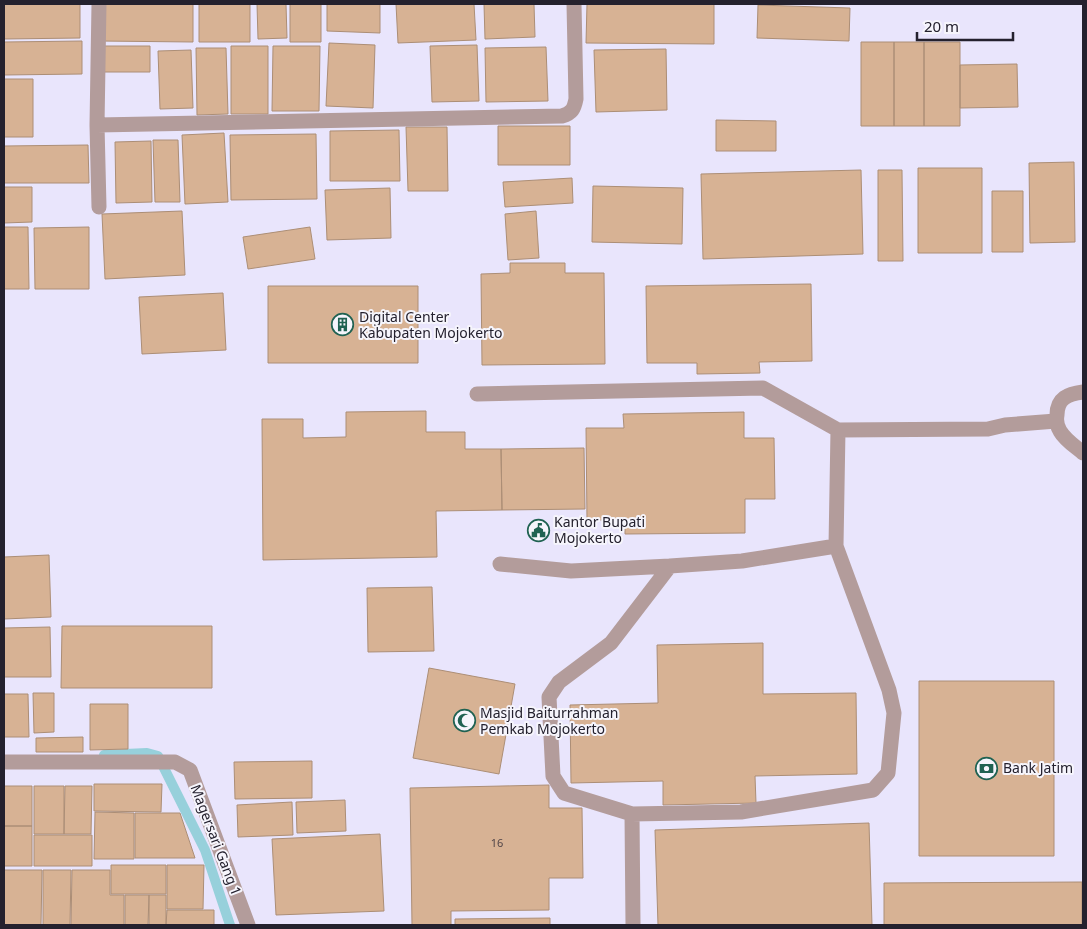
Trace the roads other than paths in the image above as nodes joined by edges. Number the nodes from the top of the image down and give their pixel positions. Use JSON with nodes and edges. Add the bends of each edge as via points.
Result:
{"nodes":[{"id":1,"x":99,"y":4,"type":"edge"},
{"id":2,"x":574,"y":4,"type":"edge"},
{"id":3,"x":97,"y":125,"type":"junction"},
{"id":4,"x":99,"y":207,"type":"dead end"},
{"id":5,"x":1083,"y":392,"type":"edge"},
{"id":6,"x":477,"y":394,"type":"dead end"},
{"id":7,"x":1056,"y":421,"type":"junction"},
{"id":8,"x":838,"y":430,"type":"junction"},
{"id":9,"x":1083,"y":453,"type":"edge"},
{"id":10,"x":836,"y":546,"type":"junction"},
{"id":11,"x":500,"y":564,"type":"dead end"},
{"id":12,"x":670,"y":566,"type":"junction"},
{"id":13,"x":4,"y":762,"type":"edge"},
{"id":14,"x":632,"y":814,"type":"junction"},
{"id":15,"x":248,"y":925,"type":"edge"},
{"id":16,"x":633,"y":925,"type":"edge"}],
"edges":[{"from":1,"to":3,"type":"street"},
{"from":2,"to":3,"type":"street","via":[[576,99],[570,114]]},
{"from":3,"to":4,"type":"street"},
{"from":5,"to":7,"type":"street","via":[[1070,394],[1060,401]]},
{"from":6,"to":8,"type":"street","via":[[763,388]]},
{"from":7,"to":8,"type":"street","via":[[988,429]]},
{"from":7,"to":9,"type":"street","via":[[1060,432]]},
{"from":8,"to":10,"type":"street"},
{"from":10,"to":12,"type":"street","via":[[742,561]]},
{"from":10,"to":14,"type":"street","via":[[889,690],[894,714],[888,773],[873,790],[741,812]]},
{"from":11,"to":12,"type":"street","via":[[571,571]]},
{"from":12,"to":14,"type":"street","via":[[611,643],[559,682],[549,697],[553,776],[564,793]]},
{"from":13,"to":15,"type":"street","name":"Magersari Gang 1","via":[[175,762],[190,770]]},
{"from":14,"to":16,"type":"street"}]}
